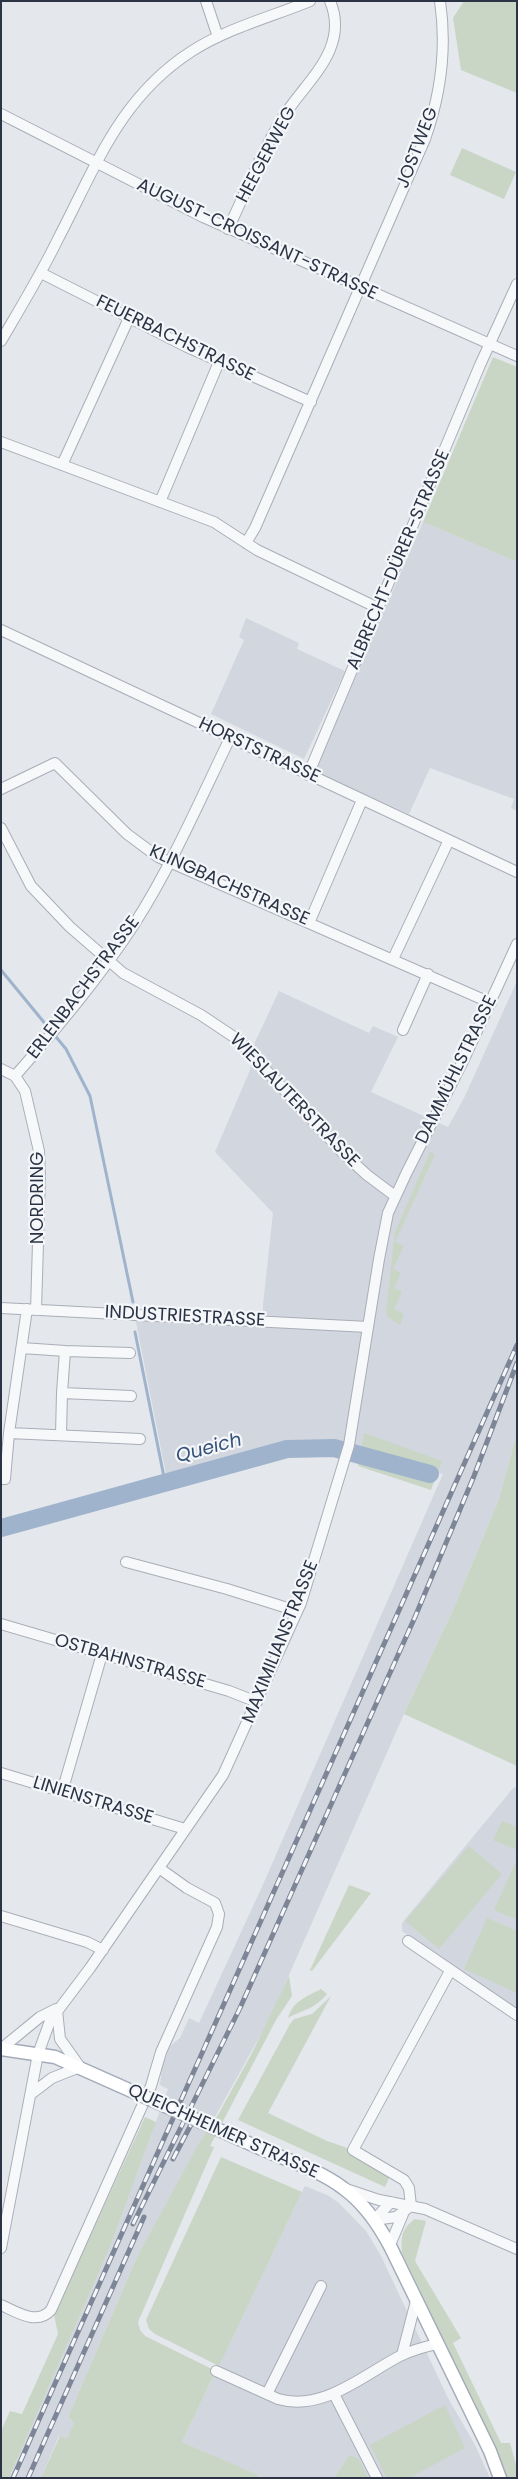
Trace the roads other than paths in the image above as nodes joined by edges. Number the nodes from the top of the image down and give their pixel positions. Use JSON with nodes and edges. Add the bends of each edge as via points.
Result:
{"nodes":[{"id":1,"x":206,"y":1,"type":"edge"},
{"id":2,"x":310,"y":1,"type":"edge"},
{"id":3,"x":330,"y":1,"type":"edge"},
{"id":4,"x":440,"y":1,"type":"edge"},
{"id":5,"x":218,"y":36,"type":"junction"},
{"id":6,"x":2,"y":115,"type":"edge"},
{"id":7,"x":96,"y":164,"type":"junction"},
{"id":8,"x":228,"y":229,"type":"junction"},
{"id":9,"x":41,"y":273,"type":"junction"},
{"id":10,"x":517,"y":284,"type":"edge"},
{"id":11,"x":361,"y":288,"type":"junction"},
{"id":12,"x":129,"y":318,"type":"junction"},
{"id":13,"x":1,"y":341,"type":"edge"},
{"id":14,"x":490,"y":344,"type":"junction"},
{"id":15,"x":517,"y":356,"type":"edge"},
{"id":16,"x":220,"y":362,"type":"junction"},
{"id":17,"x":310,"y":402,"type":"junction"},
{"id":18,"x":1,"y":442,"type":"edge"},
{"id":19,"x":62,"y":465,"type":"junction"},
{"id":20,"x":160,"y":502,"type":"junction"},
{"id":21,"x":246,"y":543,"type":"junction"},
{"id":22,"x":378,"y":608,"type":"junction"},
{"id":23,"x":1,"y":630,"type":"edge"},
{"id":24,"x":230,"y":738,"type":"junction"},
{"id":25,"x":308,"y":775,"type":"junction"},
{"id":26,"x":1,"y":789,"type":"edge"},
{"id":27,"x":362,"y":800,"type":"junction"},
{"id":28,"x":1,"y":828,"type":"edge"},
{"id":29,"x":449,"y":840,"type":"junction"},
{"id":30,"x":168,"y":862,"type":"junction"},
{"id":31,"x":517,"y":872,"type":"edge"},
{"id":32,"x":309,"y":923,"type":"junction"},
{"id":33,"x":517,"y":944,"type":"edge"},
{"id":34,"x":393,"y":959,"type":"junction"},
{"id":35,"x":108,"y":961,"type":"junction"},
{"id":36,"x":517,"y":961,"type":"edge"},
{"id":37,"x":507,"y":967,"type":"junction"},
{"id":38,"x":428,"y":974,"type":"junction"},
{"id":39,"x":490,"y":1003,"type":"junction"},
{"id":40,"x":403,"y":1030,"type":"dead end"},
{"id":41,"x":1,"y":1069,"type":"edge"},
{"id":42,"x":15,"y":1076,"type":"junction"},
{"id":43,"x":395,"y":1196,"type":"junction"},
{"id":44,"x":1,"y":1308,"type":"edge"},
{"id":45,"x":32,"y":1310,"type":"junction"},
{"id":46,"x":368,"y":1328,"type":"junction"},
{"id":47,"x":22,"y":1348,"type":"junction"},
{"id":48,"x":65,"y":1351,"type":"junction"},
{"id":49,"x":130,"y":1353,"type":"dead end"},
{"id":50,"x":62,"y":1393,"type":"junction"},
{"id":51,"x":131,"y":1396,"type":"dead end"},
{"id":52,"x":9,"y":1434,"type":"junction"},
{"id":53,"x":60,"y":1435,"type":"junction"},
{"id":54,"x":140,"y":1438,"type":"dead end"},
{"id":55,"x":1,"y":1479,"type":"edge"},
{"id":56,"x":126,"y":1562,"type":"dead end"},
{"id":57,"x":297,"y":1611,"type":"junction"},
{"id":58,"x":1,"y":1624,"type":"edge"},
{"id":59,"x":102,"y":1654,"type":"junction"},
{"id":60,"x":257,"y":1702,"type":"junction"},
{"id":61,"x":1,"y":1774,"type":"edge"},
{"id":62,"x":62,"y":1792,"type":"junction"},
{"id":63,"x":186,"y":1829,"type":"junction"},
{"id":64,"x":159,"y":1868,"type":"junction"},
{"id":65,"x":1,"y":1916,"type":"edge"},
{"id":66,"x":408,"y":1941,"type":"dead end"},
{"id":67,"x":103,"y":1950,"type":"junction"},
{"id":68,"x":450,"y":1971,"type":"junction"},
{"id":69,"x":57,"y":2009,"type":"junction"},
{"id":70,"x":517,"y":2015,"type":"edge"},
{"id":71,"x":1,"y":2049,"type":"edge"},
{"id":72,"x":38,"y":2054,"type":"junction"},
{"id":73,"x":80,"y":2067,"type":"junction"},
{"id":74,"x":32,"y":2094,"type":"junction"},
{"id":75,"x":343,"y":2188,"type":"junction"},
{"id":76,"x":391,"y":2202,"type":"junction"},
{"id":77,"x":411,"y":2206,"type":"junction"},
{"id":78,"x":403,"y":2214,"type":"junction"},
{"id":79,"x":374,"y":2220,"type":"junction"},
{"id":80,"x":390,"y":2245,"type":"junction"},
{"id":81,"x":1,"y":2248,"type":"edge"},
{"id":82,"x":517,"y":2249,"type":"edge"},
{"id":83,"x":321,"y":2286,"type":"dead end"},
{"id":84,"x":416,"y":2301,"type":"junction"},
{"id":85,"x":1,"y":2305,"type":"edge"},
{"id":86,"x":437,"y":2344,"type":"junction"},
{"id":87,"x":402,"y":2355,"type":"junction"},
{"id":88,"x":216,"y":2371,"type":"dead end"},
{"id":89,"x":267,"y":2394,"type":"junction"},
{"id":90,"x":334,"y":2394,"type":"junction"},
{"id":91,"x":377,"y":2478,"type":"edge"},
{"id":92,"x":500,"y":2478,"type":"edge"}],
"edges":[{"from":1,"to":5,"type":"street"},
{"from":2,"to":5,"type":"street"},
{"from":3,"to":8,"type":"street","name":"HEEGERWEG","via":[[336,22],[328,55],[280,122]]},
{"from":4,"to":11,"type":"street","name":"JOSTWEG","via":[[442,68],[434,112]]},
{"from":5,"to":7,"type":"street","via":[[184,56],[143,90],[115,129]]},
{"from":6,"to":7,"type":"street","name":"AUGUST-CROISSANT-STRASSE"},
{"from":7,"to":8,"type":"street","name":"AUGUST-CROISSANT-STRASSE"},
{"from":7,"to":9,"type":"street"},
{"from":8,"to":11,"type":"street","name":"AUGUST-CROISSANT-STRASSE"},
{"from":9,"to":12,"type":"street","name":"FEUERBACHSTRASSE"},
{"from":9,"to":13,"type":"street"},
{"from":10,"to":14,"type":"street","name":"ALBRECHT-DÜRER-STRASSE"},
{"from":11,"to":14,"type":"street","name":"AUGUST-CROISSANT-STRASSE"},
{"from":11,"to":17,"type":"street","name":"JOSTWEG"},
{"from":12,"to":16,"type":"street","name":"FEUERBACHSTRASSE"},
{"from":12,"to":19,"type":"street"},
{"from":14,"to":15,"type":"street","name":"AUGUST-CROISSANT-STRASSE"},
{"from":14,"to":22,"type":"street","name":"ALBRECHT-DÜRER-STRASSE"},
{"from":16,"to":17,"type":"street","name":"FEUERBACHSTRASSE"},
{"from":16,"to":20,"type":"street"},
{"from":17,"to":21,"type":"street","name":"JOSTWEG"},
{"from":18,"to":19,"type":"street"},
{"from":19,"to":20,"type":"street"},
{"from":20,"to":21,"type":"street","via":[[214,522]]},
{"from":21,"to":22,"type":"street"},
{"from":22,"to":25,"type":"street","name":"ALBRECHT-DÜRER-STRASSE"},
{"from":23,"to":24,"type":"street","name":"HORSTSTRASSE"},
{"from":24,"to":25,"type":"street","name":"HORSTSTRASSE"},
{"from":24,"to":30,"type":"street","name":"ERLENBACHSTRASSE"},
{"from":25,"to":27,"type":"street","name":"HORSTSTRASSE"},
{"from":26,"to":30,"type":"street","name":"KLINGBACHSTRASSE","via":[[55,763],[127,834]]},
{"from":27,"to":29,"type":"street","name":"HORSTSTRASSE"},
{"from":27,"to":32,"type":"street"},
{"from":28,"to":35,"type":"street","name":"WIESLAUTERSTRASSE","via":[[24,875],[40,898]]},
{"from":29,"to":31,"type":"street","name":"HORSTSTRASSE"},
{"from":29,"to":34,"type":"street"},
{"from":30,"to":32,"type":"street","name":"KLINGBACHSTRASSE"},
{"from":30,"to":35,"type":"street","name":"ERLENBACHSTRASSE","via":[[141,913]]},
{"from":32,"to":34,"type":"street","name":"KLINGBACHSTRASSE"},
{"from":33,"to":37,"type":"street","name":"DAMMÜHLSTRASSE"},
{"from":34,"to":38,"type":"street","name":"KLINGBACHSTRASSE"},
{"from":35,"to":42,"type":"street","name":"ERLENBACHSTRASSE"},
{"from":35,"to":43,"type":"street","name":"WIESLAUTERSTRASSE","via":[[123,973],[201,1015],[237,1039],[343,1153]]},
{"from":36,"to":37,"type":"street"},
{"from":37,"to":39,"type":"street","name":"DAMMÜHLSTRASSE"},
{"from":38,"to":39,"type":"street","name":"KLINGBACHSTRASSE"},
{"from":38,"to":40,"type":"street"},
{"from":39,"to":43,"type":"street","name":"DAMMÜHLSTRASSE"},
{"from":41,"to":42,"type":"street"},
{"from":42,"to":45,"type":"street","name":"NORDRING","via":[[28,1098],[40,1158]]},
{"from":43,"to":46,"type":"street","name":"MAXIMILIANSTRASSE","via":[[381,1245]]},
{"from":44,"to":45,"type":"street","name":"INDUSTRIESTRASSE"},
{"from":45,"to":46,"type":"street","name":"INDUSTRIESTRASSE"},
{"from":45,"to":47,"type":"street","name":"NORDRING"},
{"from":46,"to":57,"type":"street","name":"MAXIMILIANSTRASSE","via":[[344,1465]]},
{"from":47,"to":48,"type":"street"},
{"from":47,"to":52,"type":"street","name":"NORDRING"},
{"from":48,"to":49,"type":"street"},
{"from":48,"to":50,"type":"street"},
{"from":50,"to":51,"type":"street"},
{"from":50,"to":53,"type":"street"},
{"from":52,"to":53,"type":"street"},
{"from":52,"to":55,"type":"street","name":"NORDRING","via":[[4,1479]]},
{"from":53,"to":54,"type":"street"},
{"from":56,"to":57,"type":"street"},
{"from":57,"to":60,"type":"street","name":"MAXIMILIANSTRASSE"},
{"from":58,"to":59,"type":"street","name":"OSTBAHNSTRASSE"},
{"from":59,"to":60,"type":"street","name":"OSTBAHNSTRASSE"},
{"from":59,"to":62,"type":"street"},
{"from":60,"to":63,"type":"street","name":"MAXIMILIANSTRASSE","via":[[223,1775]]},
{"from":61,"to":62,"type":"street","name":"LINIENSTRASSE"},
{"from":62,"to":63,"type":"street","name":"LINIENSTRASSE"},
{"from":63,"to":64,"type":"street","name":"MAXIMILIANSTRASSE"},
{"from":64,"to":67,"type":"street","name":"MAXIMILIANSTRASSE"},
{"from":64,"to":85,"type":"street","via":[[187,1888],[213,1900],[219,1909],[217,1927],[161,2052],[151,2086],[54,2303],[48,2313],[36,2318]]},
{"from":65,"to":67,"type":"street","via":[[87,1942]]},
{"from":66,"to":68,"type":"street"},
{"from":67,"to":69,"type":"street","name":"MAXIMILIANSTRASSE"},
{"from":68,"to":70,"type":"street"},
{"from":68,"to":77,"type":"street","via":[[353,2150],[404,2180],[409,2188]]},
{"from":69,"to":71,"type":"street","name":"MAXIMILIANSTRASSE","via":[[40,2017]]},
{"from":69,"to":72,"type":"street","name":"MAXIMILIANSTRASSE","via":[[44,2032]]},
{"from":69,"to":73,"type":"street","via":[[60,2039]]},
{"from":71,"to":72,"type":"main road","name":"QUEICHHEIMER STRASSE"},
{"from":72,"to":73,"type":"main road","name":"QUEICHHEIMER STRASSE"},
{"from":72,"to":74,"type":"street","name":"MAXIMILIANSTRASSE"},
{"from":73,"to":74,"type":"street","via":[[52,2078]]},
{"from":73,"to":75,"type":"main road","name":"QUEICHHEIMER STRASSE","bridge":true,"via":[[332,2180]]},
{"from":74,"to":81,"type":"street","name":"MAXIMILIANSTRASSE"},
{"from":75,"to":76,"type":"street"},
{"from":75,"to":79,"type":"main road","name":"QUEICHHEIMER STRASSE"},
{"from":76,"to":77,"type":"street"},
{"from":76,"to":79,"type":"street"},
{"from":77,"to":78,"type":"street"},
{"from":77,"to":82,"type":"street","via":[[432,2211]]},
{"from":78,"to":79,"type":"street"},
{"from":78,"to":80,"type":"street"},
{"from":79,"to":80,"type":"main road","name":"QUEICHHEIMER STRASSE"},
{"from":80,"to":84,"type":"main road","name":"QUEICHHEIMER STRASSE"},
{"from":83,"to":89,"type":"street"},
{"from":84,"to":86,"type":"main road","name":"QUEICHHEIMER STRASSE"},
{"from":84,"to":87,"type":"street"},
{"from":86,"to":87,"type":"street"},
{"from":86,"to":92,"type":"main road","name":"QUEICHHEIMER STRASSE","via":[[490,2450]]},
{"from":87,"to":90,"type":"street"},
{"from":88,"to":89,"type":"street"},
{"from":89,"to":90,"type":"street","via":[[296,2402]]},
{"from":90,"to":91,"type":"street"}]}
